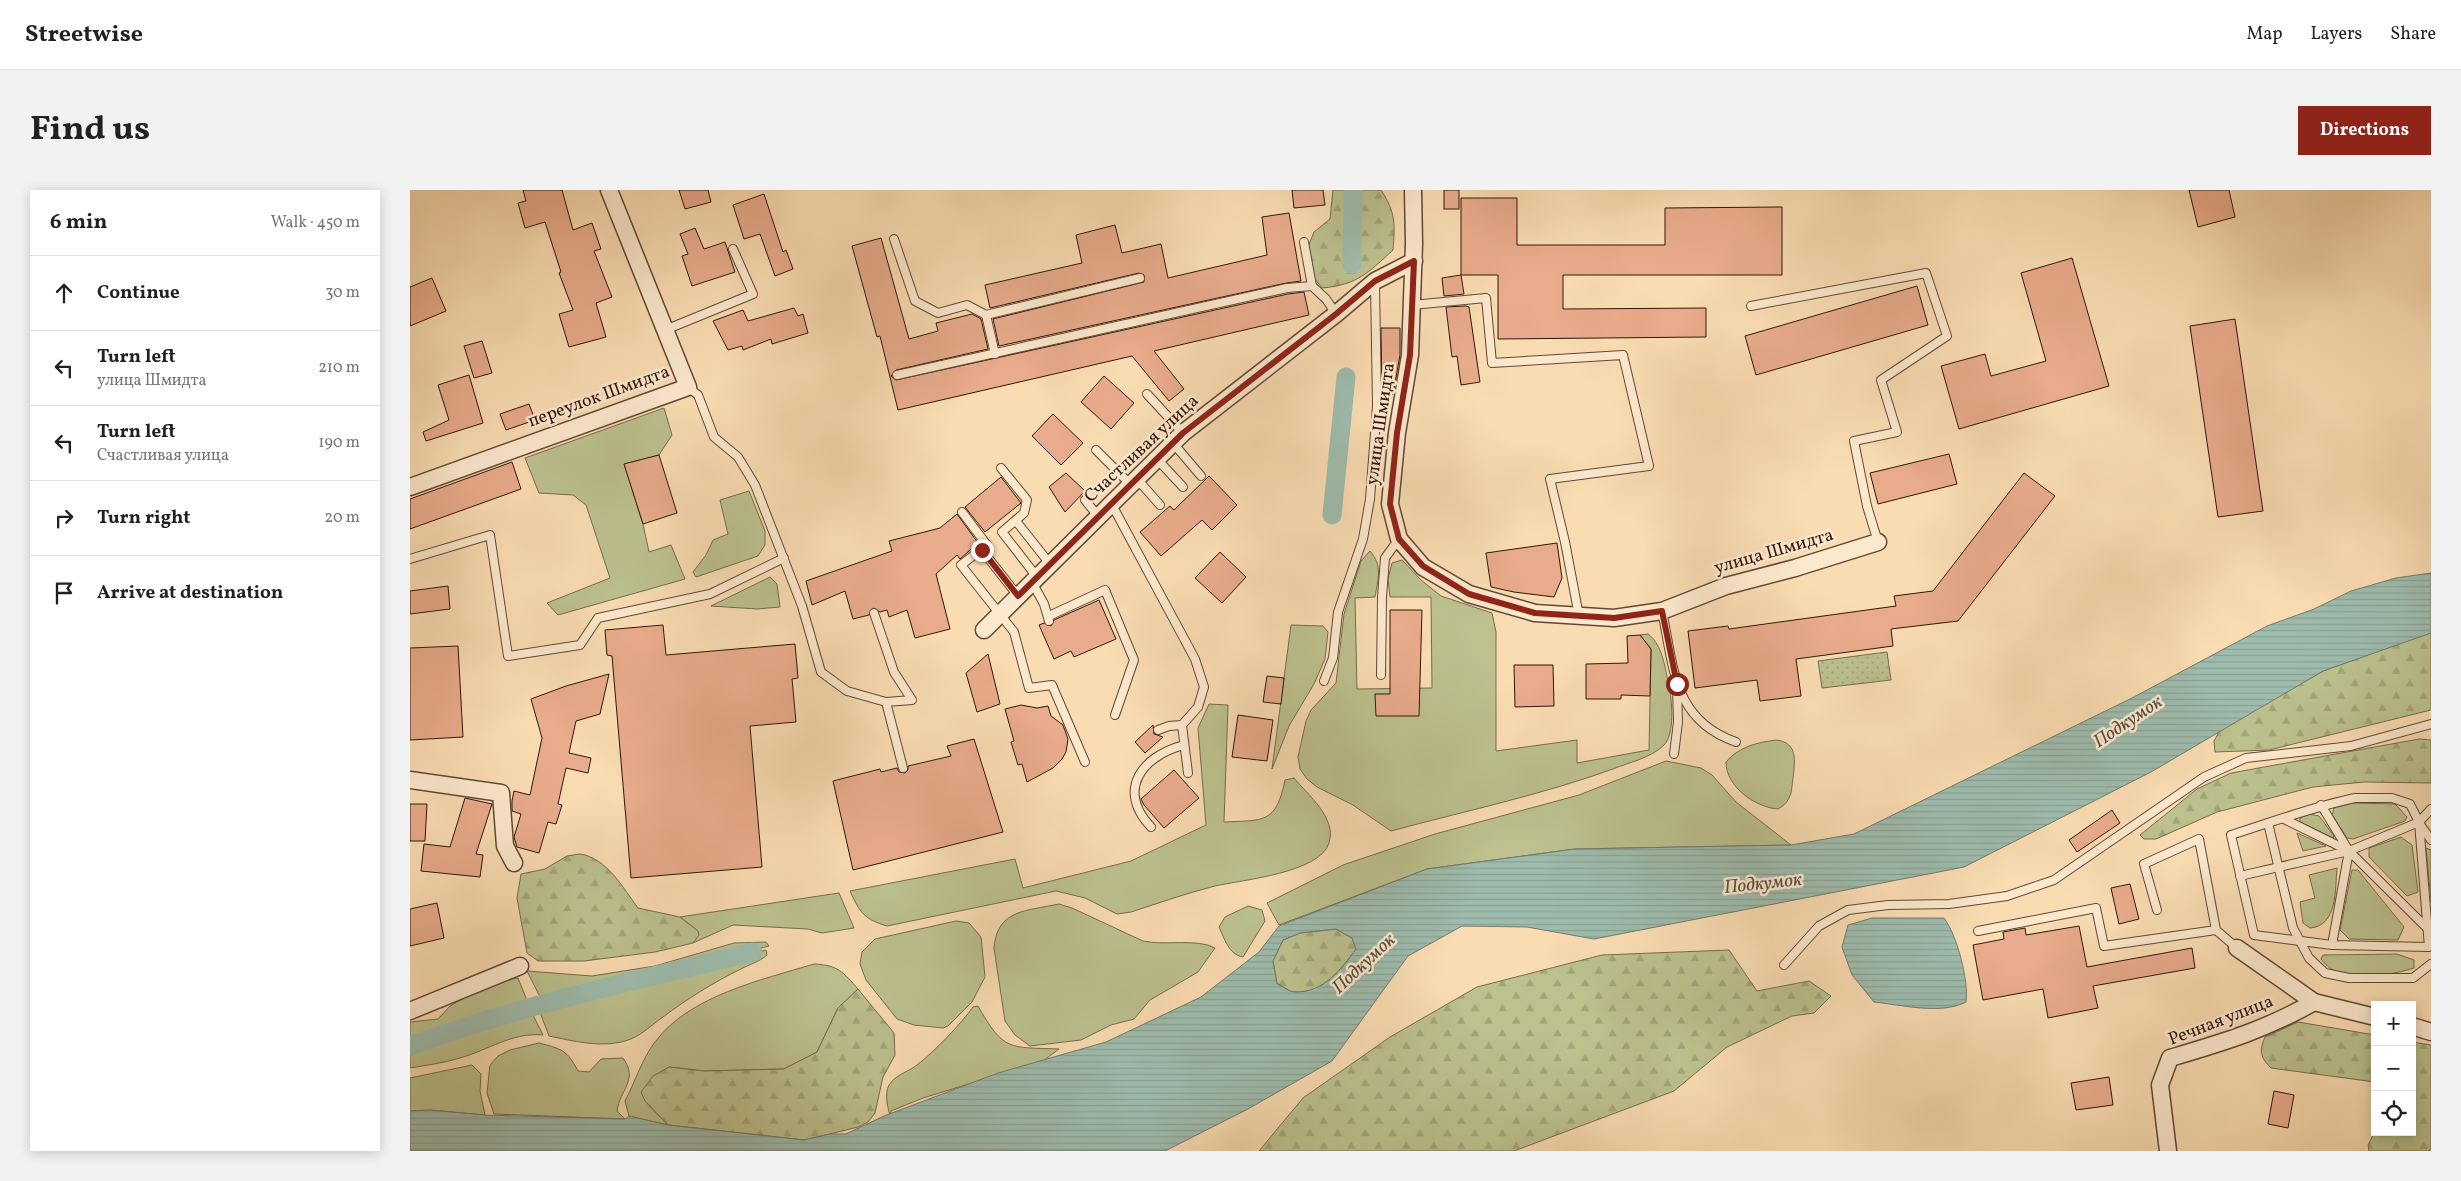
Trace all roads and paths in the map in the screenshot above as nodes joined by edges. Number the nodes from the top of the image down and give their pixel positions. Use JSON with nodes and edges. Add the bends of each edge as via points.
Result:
{"nodes":[{"id":1,"x":609,"y":190,"type":"edge"},
{"id":2,"x":1413,"y":190,"type":"edge"},
{"id":3,"x":894,"y":239,"type":"dead end"},
{"id":4,"x":1304,"y":242,"type":"dead end"},
{"id":5,"x":733,"y":249,"type":"dead end"},
{"id":6,"x":1414,"y":261,"type":"junction"},
{"id":7,"x":1140,"y":278,"type":"dead end"},
{"id":8,"x":1375,"y":281,"type":"junction"},
{"id":9,"x":1312,"y":286,"type":"junction"},
{"id":10,"x":1412,"y":306,"type":"junction"},
{"id":11,"x":1751,"y":306,"type":"dead end"},
{"id":12,"x":1336,"y":314,"type":"junction"},
{"id":13,"x":986,"y":315,"type":"junction"},
{"id":14,"x":665,"y":330,"type":"junction"},
{"id":15,"x":995,"y":354,"type":"junction"},
{"id":16,"x":897,"y":375,"type":"dead end"},
{"id":17,"x":688,"y":387,"type":"junction"},
{"id":18,"x":1147,"y":394,"type":"dead end"},
{"id":19,"x":1178,"y":438,"type":"junction"},
{"id":20,"x":1096,"y":450,"type":"dead end"},
{"id":21,"x":1157,"y":459,"type":"junction"},
{"id":22,"x":1001,"y":468,"type":"dead end"},
{"id":23,"x":1201,"y":476,"type":"dead end"},
{"id":24,"x":1134,"y":482,"type":"junction"},
{"id":25,"x":410,"y":487,"type":"edge"},
{"id":26,"x":1183,"y":487,"type":"dead end"},
{"id":27,"x":1085,"y":500,"type":"dead end"},
{"id":28,"x":1111,"y":503,"type":"junction"},
{"id":29,"x":1160,"y":505,"type":"dead end"},
{"id":30,"x":962,"y":512,"type":"dead end"},
{"id":31,"x":1098,"y":516,"type":"junction"},
{"id":32,"x":1016,"y":521,"type":"junction"},
{"id":33,"x":1399,"y":539,"type":"junction"},
{"id":34,"x":1878,"y":542,"type":"joint"},
{"id":35,"x":982,"y":550,"type":"junction"},
{"id":36,"x":784,"y":558,"type":"junction"},
{"id":37,"x":954,"y":558,"type":"dead end"},
{"id":38,"x":410,"y":559,"type":"edge"},
{"id":39,"x":1050,"y":564,"type":"junction"},
{"id":40,"x":961,"y":565,"type":"junction"},
{"id":41,"x":1034,"y":580,"type":"junction"},
{"id":42,"x":1018,"y":596,"type":"junction"},
{"id":43,"x":1662,"y":611,"type":"junction"},
{"id":44,"x":874,"y":613,"type":"dead end"},
{"id":45,"x":999,"y":615,"type":"junction"},
{"id":46,"x":1578,"y":616,"type":"junction"},
{"id":47,"x":984,"y":630,"type":"dead end"},
{"id":48,"x":1381,"y":675,"type":"dead end"},
{"id":49,"x":1324,"y":681,"type":"dead end"},
{"id":50,"x":1677,"y":684,"type":"junction"},
{"id":51,"x":886,"y":702,"type":"junction"},
{"id":52,"x":1115,"y":715,"type":"dead end"},
{"id":53,"x":2431,"y":724,"type":"edge"},
{"id":54,"x":1182,"y":725,"type":"junction"},
{"id":55,"x":1158,"y":730,"type":"dead end"},
{"id":56,"x":1736,"y":742,"type":"dead end"},
{"id":57,"x":1184,"y":745,"type":"junction"},
{"id":58,"x":1674,"y":754,"type":"dead end"},
{"id":59,"x":1085,"y":762,"type":"dead end"},
{"id":60,"x":902,"y":768,"type":"dead end"},
{"id":61,"x":1188,"y":773,"type":"dead end"},
{"id":62,"x":410,"y":780,"type":"edge"},
{"id":63,"x":2321,"y":805,"type":"junction"},
{"id":64,"x":2431,"y":809,"type":"edge"},
{"id":65,"x":2284,"y":819,"type":"junction"},
{"id":66,"x":2419,"y":822,"type":"junction"},
{"id":67,"x":2268,"y":823,"type":"junction"},
{"id":68,"x":1151,"y":827,"type":"dead end"},
{"id":69,"x":2431,"y":840,"type":"edge"},
{"id":70,"x":2349,"y":850,"type":"junction"},
{"id":71,"x":514,"y":863,"type":"dead end"},
{"id":72,"x":2278,"y":867,"type":"junction"},
{"id":73,"x":2240,"y":876,"type":"junction"},
{"id":74,"x":2157,"y":910,"type":"dead end"},
{"id":75,"x":2428,"y":929,"type":"junction"},
{"id":76,"x":2216,"y":930,"type":"junction"},
{"id":77,"x":1978,"y":931,"type":"dead end"},
{"id":78,"x":2298,"y":942,"type":"junction"},
{"id":79,"x":2332,"y":944,"type":"junction"},
{"id":80,"x":2430,"y":947,"type":"edge"},
{"id":81,"x":2237,"y":948,"type":"joint"},
{"id":82,"x":2431,"y":964,"type":"edge"},
{"id":83,"x":1784,"y":965,"type":"dead end"},
{"id":84,"x":520,"y":966,"type":"dead end"},
{"id":85,"x":2314,"y":1002,"type":"junction"},
{"id":86,"x":410,"y":1011,"type":"edge"},
{"id":87,"x":2371,"y":1016,"type":"edge"},
{"id":88,"x":2416,"y":1027,"type":"edge"},
{"id":89,"x":2431,"y":1032,"type":"edge"},
{"id":90,"x":2168,"y":1151,"type":"edge"}],
"edges":[{"from":1,"to":14,"type":"street","name":"переулок Шмидта"},
{"from":2,"to":6,"type":"street","name":"улица Шмидта"},
{"from":3,"to":13,"type":"lane","via":[[915,301],[938,313],[967,306]]},
{"from":4,"to":9,"type":"lane"},
{"from":5,"to":14,"type":"lane","via":[[753,294]]},
{"from":6,"to":8,"type":"street","name":"Счастливая улица"},
{"from":6,"to":10,"type":"street","name":"улица Шмидта"},
{"from":7,"to":13,"type":"lane"},
{"from":8,"to":12,"type":"street","name":"Счастливая улица"},
{"from":8,"to":49,"type":"lane","via":[[1377,406],[1370,499],[1363,539],[1338,612],[1333,658]]},
{"from":9,"to":12,"type":"lane"},
{"from":9,"to":15,"type":"lane","via":[[1287,288]]},
{"from":10,"to":33,"type":"street","name":"улица Шмидта","via":[[1410,355],[1397,433],[1390,504]]},
{"from":10,"to":46,"type":"lane","via":[[1486,298],[1492,364],[1623,355],[1649,466],[1550,478]]},
{"from":11,"to":34,"type":"lane","via":[[1926,273],[1947,336],[1881,380],[1897,432],[1854,441]]},
{"from":12,"to":19,"type":"street","name":"Счастливая улица"},
{"from":13,"to":15,"type":"lane"},
{"from":14,"to":17,"type":"street","name":"переулок Шмидта"},
{"from":15,"to":16,"type":"lane"},
{"from":17,"to":25,"type":"street","name":"переулок Шмидта"},
{"from":17,"to":36,"type":"lane","via":[[698,395],[714,437],[738,457],[755,485]]},
{"from":18,"to":19,"type":"lane"},
{"from":19,"to":21,"type":"street","name":"Счастливая улица"},
{"from":19,"to":23,"type":"lane"},
{"from":20,"to":24,"type":"lane"},
{"from":21,"to":24,"type":"street","name":"Счастливая улица"},
{"from":21,"to":26,"type":"lane"},
{"from":22,"to":32,"type":"lane","via":[[1026,500],[1024,513]]},
{"from":24,"to":28,"type":"street","name":"Счастливая улица"},
{"from":24,"to":29,"type":"lane"},
{"from":27,"to":31,"type":"lane"},
{"from":28,"to":31,"type":"street","name":"Счастливая улица"},
{"from":28,"to":54,"type":"lane","via":[[1195,659],[1204,687],[1198,707]]},
{"from":30,"to":35,"type":"lane","via":[[987,546]]},
{"from":31,"to":39,"type":"street","name":"Счастливая улица"},
{"from":32,"to":39,"type":"lane"},
{"from":32,"to":41,"type":"lane","via":[[1002,532]]},
{"from":33,"to":46,"type":"street","name":"улица Шмидта","via":[[1423,566],[1469,594],[1535,613]]},
{"from":33,"to":48,"type":"lane","via":[[1385,558]]},
{"from":34,"to":43,"type":"street","name":"улица Шмидта","via":[[1726,586]]},
{"from":35,"to":40,"type":"lane"},
{"from":35,"to":42,"type":"lane"},
{"from":36,"to":38,"type":"lane","via":[[710,594],[598,618],[580,645],[508,656],[490,535]]},
{"from":36,"to":51,"type":"lane","via":[[822,672],[847,691]]},
{"from":37,"to":40,"type":"lane"},
{"from":39,"to":41,"type":"street","name":"Счастливая улица"},
{"from":40,"to":45,"type":"lane"},
{"from":41,"to":42,"type":"street","name":"Счастливая улица"},
{"from":41,"to":52,"type":"lane","via":[[1049,619],[1105,590],[1134,660]]},
{"from":42,"to":45,"type":"street","name":"Счастливая улица"},
{"from":43,"to":46,"type":"street","name":"улица Шмидта","via":[[1614,618]]},
{"from":43,"to":50,"type":"lane"},
{"from":44,"to":51,"type":"lane","via":[[894,672],[912,700]]},
{"from":45,"to":47,"type":"street","name":"Счастливая улица"},
{"from":45,"to":59,"type":"lane","via":[[1014,632],[1029,688],[1052,685]]},
{"from":50,"to":56,"type":"lane","via":[[1687,707],[1707,727],[1720,737]]},
{"from":50,"to":58,"type":"lane","via":[[1678,722]]},
{"from":51,"to":60,"type":"lane"},
{"from":53,"to":83,"type":"lane","via":[[2351,746],[2246,758],[2204,776],[2054,880],[2007,896],[1949,904],[1888,905],[1848,910],[1819,926]]},
{"from":54,"to":55,"type":"lane"},
{"from":54,"to":57,"type":"lane"},
{"from":57,"to":61,"type":"lane"},
{"from":57,"to":68,"type":"lane","via":[[1155,758],[1136,780],[1134,791],[1139,815]]},
{"from":62,"to":71,"type":"street","via":[[501,793],[505,846]]},
{"from":63,"to":65,"type":"lane"},
{"from":63,"to":66,"type":"lane","via":[[2355,798],[2392,798],[2410,804]]},
{"from":63,"to":70,"type":"lane"},
{"from":64,"to":66,"type":"lane"},
{"from":65,"to":67,"type":"lane"},
{"from":65,"to":70,"type":"lane"},
{"from":66,"to":69,"type":"lane"},
{"from":66,"to":70,"type":"lane"},
{"from":66,"to":75,"type":"lane"},
{"from":67,"to":72,"type":"lane"},
{"from":67,"to":73,"type":"lane","via":[[2231,834]]},
{"from":70,"to":72,"type":"lane"},
{"from":70,"to":75,"type":"lane"},
{"from":70,"to":79,"type":"lane"},
{"from":72,"to":73,"type":"lane"},
{"from":72,"to":78,"type":"lane"},
{"from":73,"to":78,"type":"lane","via":[[2254,935]]},
{"from":74,"to":76,"type":"lane","via":[[2144,864],[2199,839]]},
{"from":75,"to":80,"type":"lane"},
{"from":76,"to":77,"type":"lane","via":[[2104,946],[2096,908]]},
{"from":76,"to":81,"type":"lane"},
{"from":78,"to":79,"type":"lane"},
{"from":78,"to":82,"type":"lane","via":[[2308,958],[2325,973],[2349,978],[2413,978]]},
{"from":79,"to":80,"type":"lane"},
{"from":81,"to":85,"type":"street"},
{"from":84,"to":86,"type":"street"},
{"from":85,"to":87,"type":"street"},
{"from":85,"to":90,"type":"street","name":"Речная улица","via":[[2254,1032],[2170,1058],[2160,1085]]},
{"from":88,"to":89,"type":"street"}]}
